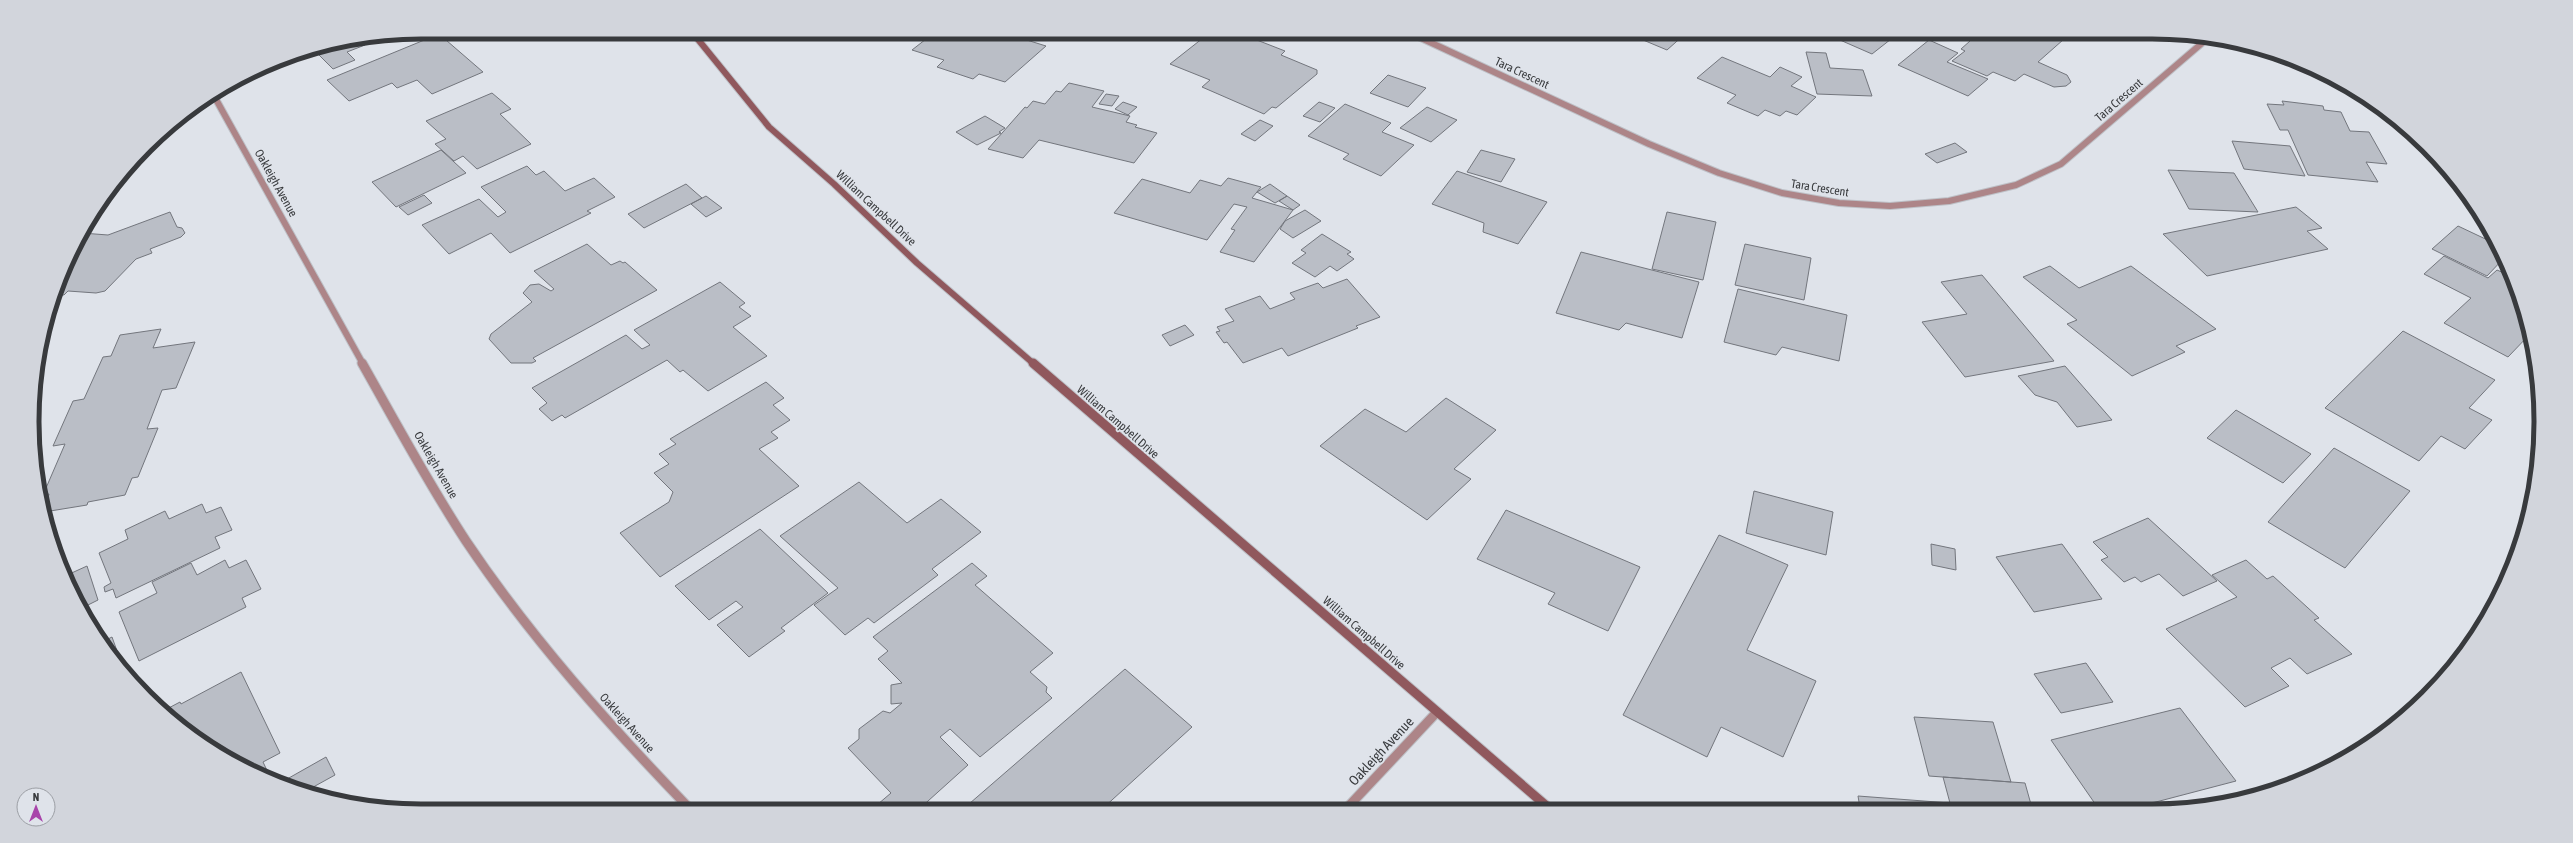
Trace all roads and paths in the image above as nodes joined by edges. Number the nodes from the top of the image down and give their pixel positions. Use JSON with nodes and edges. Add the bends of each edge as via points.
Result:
{"nodes":[{"id":1,"x":698,"y":39,"type":"edge"},
{"id":2,"x":1423,"y":39,"type":"edge"},
{"id":3,"x":2203,"y":42,"type":"edge"},
{"id":4,"x":216,"y":99,"type":"edge"},
{"id":5,"x":1437,"y":712,"type":"junction"},
{"id":6,"x":685,"y":804,"type":"edge"},
{"id":7,"x":1351,"y":804,"type":"edge"},
{"id":8,"x":1544,"y":804,"type":"edge"}],
"edges":[{"from":1,"to":5,"type":"street","name":"William Campbell Drive","via":[[769,127],[834,184],[916,263]]},
{"from":2,"to":3,"type":"street","name":"Tara Crescent","via":[[1649,144],[1719,173],[1782,193],[1839,204],[1890,206],[1949,201],[2016,185],[2061,164]]},
{"from":4,"to":6,"type":"street","name":"Oakleigh Avenue","via":[[440,499],[486,567],[547,648],[610,726]]},
{"from":5,"to":7,"type":"street","name":"Oakleigh Avenue"},
{"from":5,"to":8,"type":"street","name":"William Campbell Drive"}]}
